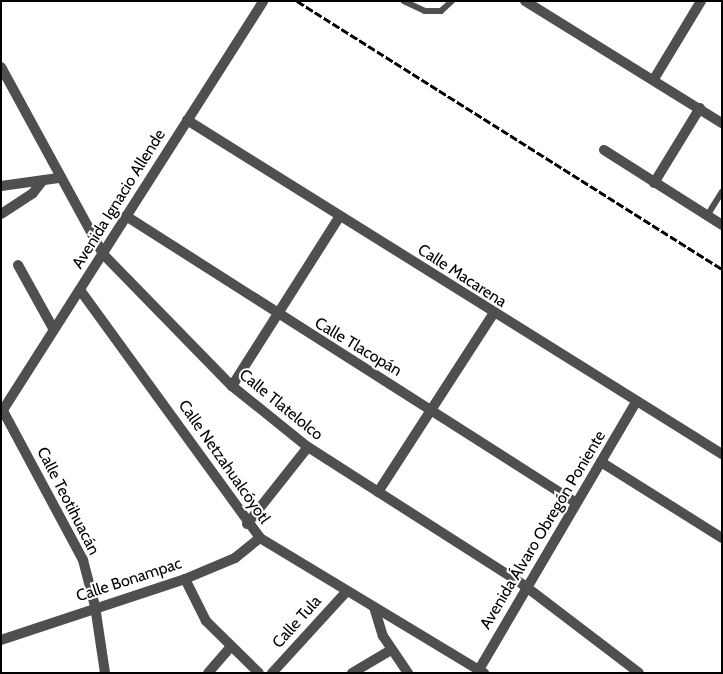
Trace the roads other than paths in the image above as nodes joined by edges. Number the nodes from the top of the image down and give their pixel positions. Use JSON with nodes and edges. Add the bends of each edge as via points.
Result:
{"nodes":[{"id":1,"x":263,"y":1,"type":"edge"},
{"id":2,"x":404,"y":1,"type":"edge"},
{"id":3,"x":452,"y":1,"type":"edge"},
{"id":4,"x":525,"y":1,"type":"edge"},
{"id":5,"x":701,"y":1,"type":"edge"},
{"id":6,"x":1,"y":67,"type":"edge"},
{"id":7,"x":654,"y":79,"type":"junction"},
{"id":8,"x":700,"y":108,"type":"junction"},
{"id":9,"x":187,"y":120,"type":"junction"},
{"id":10,"x":722,"y":123,"type":"edge"},
{"id":11,"x":604,"y":150,"type":"dead end"},
{"id":12,"x":58,"y":178,"type":"junction"},
{"id":13,"x":43,"y":180,"type":"junction"},
{"id":14,"x":654,"y":183,"type":"junction"},
{"id":15,"x":1,"y":186,"type":"edge"},
{"id":16,"x":722,"y":192,"type":"edge"},
{"id":17,"x":1,"y":214,"type":"edge"},
{"id":18,"x":126,"y":216,"type":"junction"},
{"id":19,"x":340,"y":216,"type":"junction"},
{"id":20,"x":707,"y":216,"type":"junction"},
{"id":21,"x":722,"y":225,"type":"edge"},
{"id":22,"x":103,"y":254,"type":"junction"},
{"id":23,"x":18,"y":265,"type":"dead end"},
{"id":24,"x":80,"y":290,"type":"junction"},
{"id":25,"x":493,"y":314,"type":"junction"},
{"id":26,"x":278,"y":315,"type":"junction"},
{"id":27,"x":54,"y":330,"type":"junction"},
{"id":28,"x":232,"y":386,"type":"junction"},
{"id":29,"x":636,"y":402,"type":"junction"},
{"id":30,"x":431,"y":409,"type":"junction"},
{"id":31,"x":2,"y":410,"type":"edge"},
{"id":32,"x":308,"y":447,"type":"junction"},
{"id":33,"x":722,"y":454,"type":"edge"},
{"id":34,"x":601,"y":462,"type":"junction"},
{"id":35,"x":378,"y":492,"type":"junction"},
{"id":36,"x":576,"y":502,"type":"junction"},
{"id":37,"x":247,"y":524,"type":"junction"},
{"id":38,"x":260,"y":538,"type":"junction"},
{"id":39,"x":722,"y":538,"type":"edge"},
{"id":40,"x":184,"y":579,"type":"junction"},
{"id":41,"x":525,"y":586,"type":"junction"},
{"id":42,"x":346,"y":592,"type":"junction"},
{"id":43,"x":95,"y":606,"type":"junction"},
{"id":44,"x":374,"y":607,"type":"junction"},
{"id":45,"x":1,"y":640,"type":"edge"},
{"id":46,"x":231,"y":646,"type":"junction"},
{"id":47,"x":391,"y":650,"type":"junction"},
{"id":48,"x":480,"y":672,"type":"edge"},
{"id":49,"x":104,"y":673,"type":"edge"},
{"id":50,"x":208,"y":673,"type":"edge"},
{"id":51,"x":259,"y":673,"type":"edge"},
{"id":52,"x":272,"y":673,"type":"edge"},
{"id":53,"x":352,"y":673,"type":"edge"},
{"id":54,"x":408,"y":673,"type":"edge"},
{"id":55,"x":639,"y":673,"type":"edge"}],
"edges":[{"from":1,"to":9,"type":"street","name":"Avenida Ignacio Allende"},
{"from":2,"to":3,"type":"lane","via":[[425,10],[441,11]]},
{"from":4,"to":7,"type":"street"},
{"from":5,"to":7,"type":"street"},
{"from":6,"to":12,"type":"street","name":"Calle Tlatelolco"},
{"from":7,"to":8,"type":"street"},
{"from":8,"to":10,"type":"street"},
{"from":8,"to":14,"type":"street"},
{"from":9,"to":18,"type":"street","name":"Avenida Ignacio Allende"},
{"from":9,"to":19,"type":"street","name":"Calle Macarena"},
{"from":11,"to":14,"type":"street"},
{"from":12,"to":13,"type":"street"},
{"from":12,"to":22,"type":"street","name":"Calle Tlatelolco"},
{"from":13,"to":15,"type":"street"},
{"from":13,"to":17,"type":"street","via":[[33,193]]},
{"from":14,"to":20,"type":"street"},
{"from":16,"to":20,"type":"lane"},
{"from":18,"to":22,"type":"street","name":"Avenida Ignacio Allende"},
{"from":18,"to":26,"type":"street","name":"Calle Tlacopán"},
{"from":19,"to":25,"type":"street","name":"Calle Macarena"},
{"from":19,"to":26,"type":"street"},
{"from":20,"to":21,"type":"street"},
{"from":22,"to":24,"type":"street","name":"Avenida Ignacio Allende"},
{"from":22,"to":28,"type":"street","name":"Calle Tlatelolco"},
{"from":23,"to":27,"type":"street"},
{"from":24,"to":27,"type":"street","name":"Avenida Ignacio Allende"},
{"from":24,"to":37,"type":"street","name":"Calle Netzahualcóyotl","via":[[184,429]]},
{"from":25,"to":29,"type":"street","name":"Calle Macarena"},
{"from":25,"to":30,"type":"street"},
{"from":26,"to":28,"type":"street"},
{"from":26,"to":30,"type":"street","name":"Calle Tlacopán"},
{"from":27,"to":31,"type":"street","name":"Avenida Ignacio Allende"},
{"from":28,"to":32,"type":"street","name":"Calle Tlatelolco"},
{"from":29,"to":33,"type":"street","name":"Calle Macarena"},
{"from":29,"to":34,"type":"street","name":"Avenida Álvaro Obregón Poniente"},
{"from":30,"to":35,"type":"street"},
{"from":30,"to":36,"type":"street","name":"Calle Tlacopán"},
{"from":31,"to":43,"type":"street","name":"Calle Teotihuacán","via":[[75,543]]},
{"from":32,"to":35,"type":"street","name":"Calle Tlatelolco"},
{"from":32,"to":37,"type":"street"},
{"from":34,"to":36,"type":"street","name":"Avenida Álvaro Obregón Poniente"},
{"from":34,"to":39,"type":"street"},
{"from":35,"to":41,"type":"street","name":"Calle Tlatelolco"},
{"from":36,"to":41,"type":"street","name":"Avenida Álvaro Obregón Poniente"},
{"from":37,"to":38,"type":"street","name":"Calle Netzahualcóyotl"},
{"from":38,"to":40,"type":"street","name":"Calle Bonampac","via":[[235,558]]},
{"from":38,"to":42,"type":"street","name":"Calle Netzahualcóyotl"},
{"from":40,"to":43,"type":"street","name":"Calle Bonampac"},
{"from":40,"to":46,"type":"street","via":[[206,621]]},
{"from":41,"to":48,"type":"street","name":"Avenida Álvaro Obregón Poniente"},
{"from":41,"to":55,"type":"street","name":"Calle Tlatelolco"},
{"from":42,"to":44,"type":"street","name":"Calle Netzahualcóyotl"},
{"from":42,"to":52,"type":"street","name":"Calle Tula"},
{"from":43,"to":45,"type":"street","name":"Calle Bonampac"},
{"from":43,"to":49,"type":"street","name":"Calle Teotihuacán"},
{"from":44,"to":47,"type":"street","via":[[377,624]]},
{"from":44,"to":48,"type":"street","name":"Calle Netzahualcóyotl"},
{"from":46,"to":50,"type":"street"},
{"from":46,"to":51,"type":"street"},
{"from":47,"to":53,"type":"street"},
{"from":47,"to":54,"type":"street"}]}
